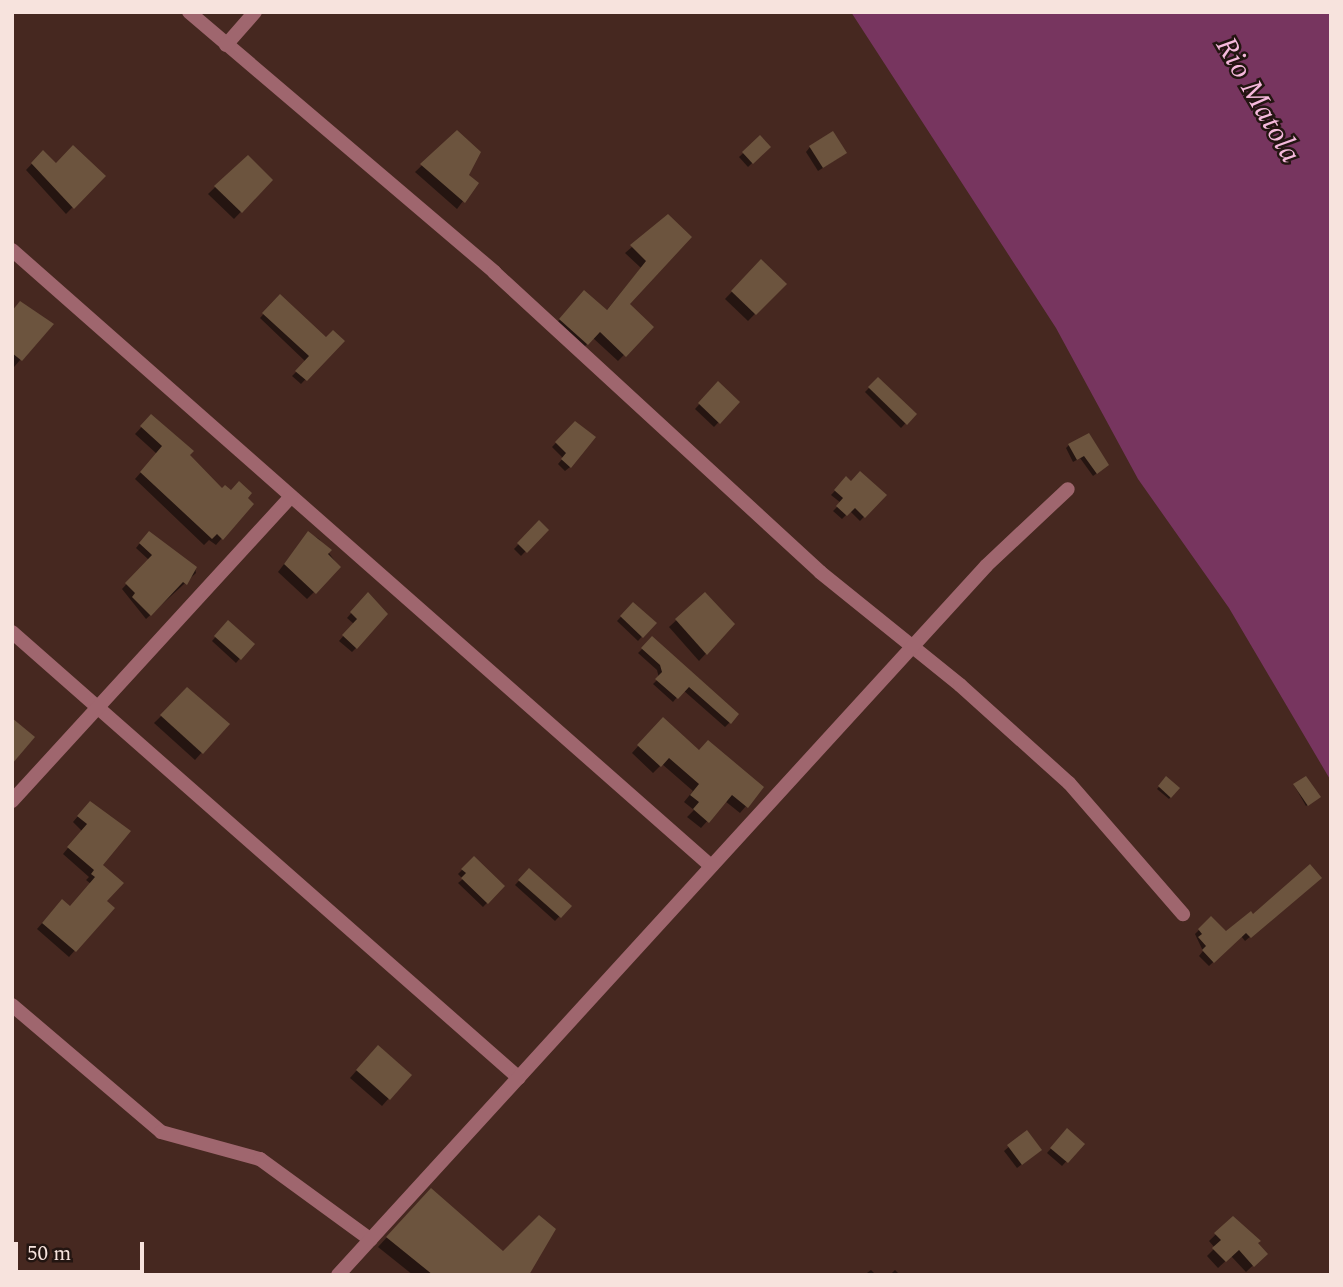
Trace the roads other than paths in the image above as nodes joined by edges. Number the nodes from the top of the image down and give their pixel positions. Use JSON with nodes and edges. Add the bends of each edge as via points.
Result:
{"nodes":[{"id":1,"x":189,"y":12,"type":"edge"},
{"id":2,"x":255,"y":12,"type":"edge"},
{"id":3,"x":226,"y":45,"type":"junction"},
{"id":4,"x":12,"y":250,"type":"edge"},
{"id":5,"x":1068,"y":489,"type":"dead end"},
{"id":6,"x":291,"y":496,"type":"junction"},
{"id":7,"x":12,"y":632,"type":"edge"},
{"id":8,"x":912,"y":645,"type":"junction"},
{"id":9,"x":98,"y":710,"type":"junction"},
{"id":10,"x":12,"y":801,"type":"edge"},
{"id":11,"x":711,"y":866,"type":"junction"},
{"id":12,"x":1183,"y":914,"type":"dead end"},
{"id":13,"x":12,"y":1006,"type":"edge"},
{"id":14,"x":519,"y":1078,"type":"junction"},
{"id":15,"x":371,"y":1240,"type":"junction"},
{"id":16,"x":338,"y":1275,"type":"edge"}],
"edges":[{"from":1,"to":3,"type":"street"},
{"from":2,"to":3,"type":"street"},
{"from":3,"to":8,"type":"street","via":[[494,272],[820,572]]},
{"from":4,"to":6,"type":"street"},
{"from":5,"to":8,"type":"street","via":[[986,566]]},
{"from":6,"to":9,"type":"street"},
{"from":6,"to":11,"type":"street"},
{"from":7,"to":9,"type":"street"},
{"from":8,"to":11,"type":"street"},
{"from":8,"to":12,"type":"street","via":[[1069,783]]},
{"from":9,"to":10,"type":"street"},
{"from":9,"to":14,"type":"street"},
{"from":11,"to":14,"type":"street"},
{"from":13,"to":15,"type":"street","via":[[161,1132],[260,1159]]},
{"from":14,"to":15,"type":"street"},
{"from":15,"to":16,"type":"street"}]}
